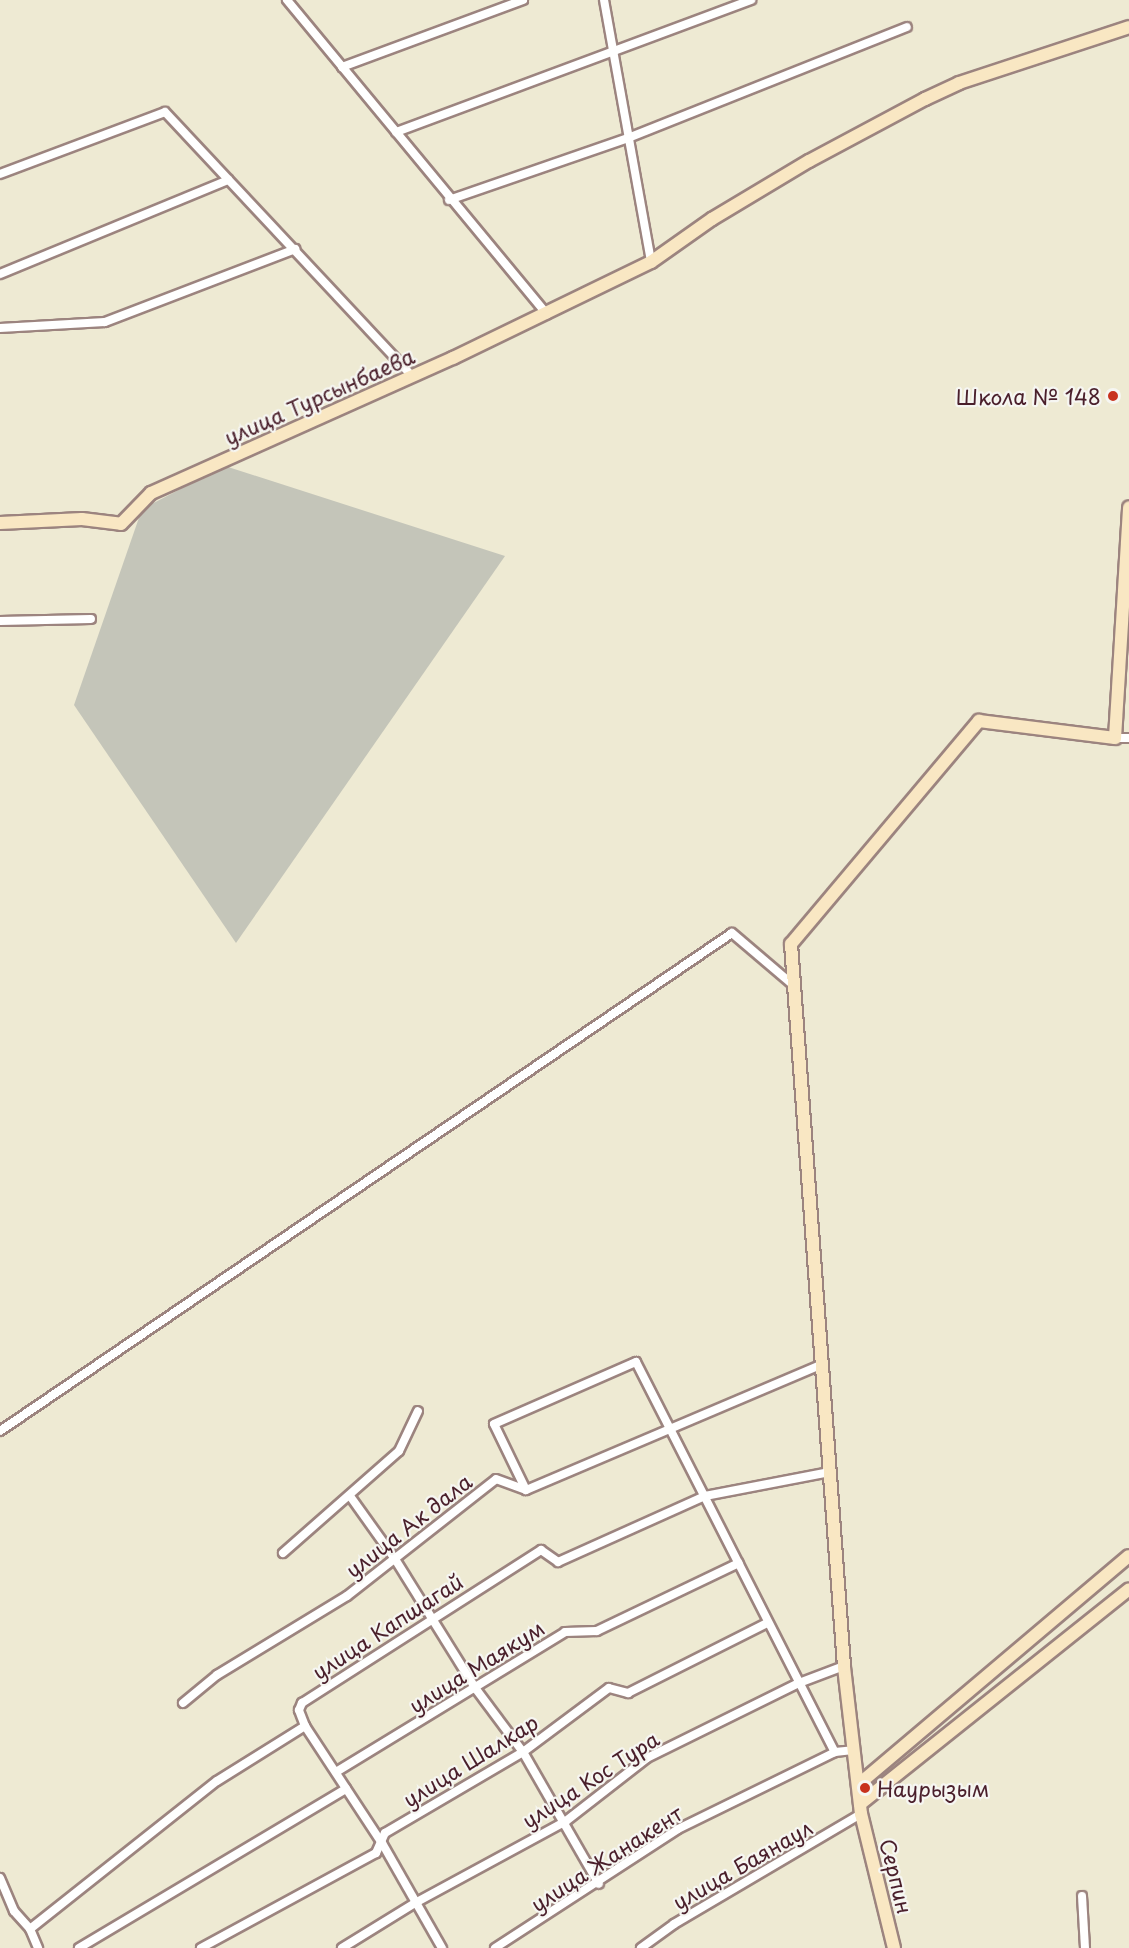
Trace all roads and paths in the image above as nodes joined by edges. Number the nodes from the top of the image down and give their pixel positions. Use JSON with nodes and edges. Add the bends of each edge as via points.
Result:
{"nodes":[{"id":1,"x":301,"y":0,"type":"edge"},
{"id":2,"x":523,"y":0,"type":"edge"},
{"id":3,"x":604,"y":0,"type":"edge"},
{"id":4,"x":751,"y":0,"type":"edge"},
{"id":5,"x":289,"y":2,"type":"edge"},
{"id":6,"x":907,"y":27,"type":"dead end"},
{"id":7,"x":1129,"y":27,"type":"edge"},
{"id":8,"x":614,"y":51,"type":"junction"},
{"id":9,"x":342,"y":67,"type":"junction"},
{"id":10,"x":396,"y":132,"type":"junction"},
{"id":11,"x":628,"y":138,"type":"junction"},
{"id":12,"x":0,"y":174,"type":"edge"},
{"id":13,"x":228,"y":180,"type":"junction"},
{"id":14,"x":449,"y":200,"type":"junction"},
{"id":15,"x":295,"y":249,"type":"junction"},
{"id":16,"x":651,"y":262,"type":"junction"},
{"id":17,"x":0,"y":274,"type":"edge"},
{"id":18,"x":547,"y":314,"type":"junction"},
{"id":19,"x":0,"y":328,"type":"edge"},
{"id":20,"x":411,"y":375,"type":"junction"},
{"id":21,"x":1129,"y":507,"type":"edge"},
{"id":22,"x":0,"y":522,"type":"edge"},
{"id":23,"x":1127,"y":584,"type":"edge"},
{"id":24,"x":91,"y":619,"type":"dead end"},
{"id":25,"x":0,"y":621,"type":"edge"},
{"id":26,"x":1124,"y":670,"type":"edge"},
{"id":27,"x":1115,"y":738,"type":"junction"},
{"id":28,"x":1129,"y":738,"type":"edge"},
{"id":29,"x":792,"y":984,"type":"junction"},
{"id":30,"x":821,"y":1365,"type":"junction"},
{"id":31,"x":418,"y":1412,"type":"dead end"},
{"id":32,"x":671,"y":1429,"type":"junction"},
{"id":33,"x":0,"y":1431,"type":"edge"},
{"id":34,"x":830,"y":1472,"type":"junction"},
{"id":35,"x":526,"y":1490,"type":"junction"},
{"id":36,"x":350,"y":1496,"type":"junction"},
{"id":37,"x":705,"y":1496,"type":"junction"},
{"id":38,"x":283,"y":1553,"type":"dead end"},
{"id":39,"x":1129,"y":1556,"type":"edge"},
{"id":40,"x":395,"y":1559,"type":"junction"},
{"id":41,"x":739,"y":1563,"type":"junction"},
{"id":42,"x":1129,"y":1589,"type":"edge"},
{"id":43,"x":431,"y":1618,"type":"junction"},
{"id":44,"x":767,"y":1623,"type":"junction"},
{"id":45,"x":844,"y":1666,"type":"junction"},
{"id":46,"x":799,"y":1683,"type":"junction"},
{"id":47,"x":476,"y":1689,"type":"junction"},
{"id":48,"x":183,"y":1704,"type":"dead end"},
{"id":49,"x":305,"y":1726,"type":"junction"},
{"id":50,"x":853,"y":1750,"type":"junction"},
{"id":51,"x":524,"y":1752,"type":"junction"},
{"id":52,"x":836,"y":1752,"type":"junction"},
{"id":53,"x":336,"y":1772,"type":"junction"},
{"id":54,"x":859,"y":1784,"type":"junction"},
{"id":55,"x":346,"y":1789,"type":"junction"},
{"id":56,"x":861,"y":1809,"type":"junction"},
{"id":57,"x":566,"y":1821,"type":"junction"},
{"id":58,"x":382,"y":1843,"type":"junction"},
{"id":59,"x":0,"y":1878,"type":"edge"},
{"id":60,"x":599,"y":1884,"type":"junction"},
{"id":61,"x":1082,"y":1896,"type":"dead end"},
{"id":62,"x":415,"y":1902,"type":"junction"},
{"id":63,"x":30,"y":1929,"type":"junction"},
{"id":64,"x":38,"y":1948,"type":"edge"},
{"id":65,"x":79,"y":1948,"type":"edge"},
{"id":66,"x":201,"y":1948,"type":"edge"},
{"id":67,"x":342,"y":1948,"type":"edge"},
{"id":68,"x":442,"y":1948,"type":"edge"},
{"id":69,"x":495,"y":1948,"type":"edge"},
{"id":70,"x":641,"y":1948,"type":"edge"},
{"id":71,"x":894,"y":1948,"type":"edge"},
{"id":72,"x":1085,"y":1948,"type":"edge"}],
"edges":[{"from":1,"to":5,"type":"street"},
{"from":2,"to":9,"type":"street"},
{"from":3,"to":8,"type":"street"},
{"from":4,"to":8,"type":"street"},
{"from":5,"to":9,"type":"street"},
{"from":6,"to":11,"type":"street"},
{"from":7,"to":16,"type":"street","name":"улица Турсынбаева","via":[[959,83],[925,99],[809,161],[712,219]]},
{"from":8,"to":10,"type":"street"},
{"from":8,"to":11,"type":"street"},
{"from":9,"to":10,"type":"street"},
{"from":10,"to":14,"type":"street"},
{"from":11,"to":14,"type":"street"},
{"from":11,"to":16,"type":"street"},
{"from":12,"to":13,"type":"street","via":[[165,112]]},
{"from":13,"to":15,"type":"street"},
{"from":13,"to":17,"type":"street"},
{"from":14,"to":18,"type":"street"},
{"from":15,"to":19,"type":"street","via":[[105,322]]},
{"from":15,"to":20,"type":"street"},
{"from":16,"to":18,"type":"street","name":"улица Турсынбаева"},
{"from":18,"to":20,"type":"street","name":"улица Турсынбаева"},
{"from":20,"to":22,"type":"street","name":"улица Турсынбаева","via":[[151,493],[121,524],[82,519]]},
{"from":21,"to":23,"type":"street"},
{"from":23,"to":26,"type":"street"},
{"from":24,"to":25,"type":"street"},
{"from":26,"to":27,"type":"street"},
{"from":27,"to":28,"type":"street"},
{"from":27,"to":29,"type":"street","name":"Серпин","via":[[980,722],[795,934],[791,944]]},
{"from":29,"to":30,"type":"street","name":"Серпин"},
{"from":29,"to":33,"type":"street","via":[[732,933]]},
{"from":30,"to":32,"type":"street"},
{"from":30,"to":34,"type":"street","name":"Серпин"},
{"from":31,"to":36,"type":"street","via":[[399,1451]]},
{"from":32,"to":35,"type":"street"},
{"from":32,"to":35,"type":"street","via":[[638,1366],[630,1362],[494,1424]]},
{"from":32,"to":37,"type":"street"},
{"from":34,"to":37,"type":"street","name":"улица Капшагай"},
{"from":34,"to":45,"type":"street","name":"Серпин"},
{"from":35,"to":40,"type":"street","name":"улица Ак дала","via":[[496,1479]]},
{"from":36,"to":38,"type":"street"},
{"from":36,"to":40,"type":"street"},
{"from":37,"to":41,"type":"street"},
{"from":37,"to":43,"type":"street","name":"улица Капшагай","via":[[558,1563],[541,1550]]},
{"from":39,"to":54,"type":"street"},
{"from":40,"to":43,"type":"street"},
{"from":40,"to":48,"type":"street","name":"улица Ак дала","via":[[347,1596],[217,1675]]},
{"from":41,"to":44,"type":"street"},
{"from":41,"to":47,"type":"street","name":"улица Маякум","via":[[597,1631],[565,1632]]},
{"from":42,"to":56,"type":"street"},
{"from":43,"to":47,"type":"street"},
{"from":43,"to":49,"type":"street","name":"улица Капшагай","via":[[302,1703],[299,1710]]},
{"from":44,"to":46,"type":"street"},
{"from":44,"to":51,"type":"street","name":"улица Шалкар","via":[[628,1693],[609,1688]]},
{"from":45,"to":46,"type":"street","name":"улица Кос Тура"},
{"from":45,"to":50,"type":"street","name":"Серпин"},
{"from":46,"to":52,"type":"street"},
{"from":46,"to":57,"type":"street","name":"улица Кос Тура","via":[[647,1758]]},
{"from":47,"to":51,"type":"street"},
{"from":47,"to":53,"type":"street","name":"улица Маякум"},
{"from":49,"to":53,"type":"street"},
{"from":49,"to":63,"type":"street","via":[[217,1781]]},
{"from":50,"to":52,"type":"street","name":"улица Жанакент"},
{"from":50,"to":54,"type":"street","name":"Серпин"},
{"from":51,"to":57,"type":"street"},
{"from":51,"to":58,"type":"street","name":"улица Шалкар","via":[[385,1833]]},
{"from":52,"to":60,"type":"street","name":"улица Жанакент","via":[[678,1829]]},
{"from":53,"to":55,"type":"street"},
{"from":54,"to":56,"type":"street","name":"Серпин"},
{"from":55,"to":58,"type":"street"},
{"from":55,"to":65,"type":"street"},
{"from":56,"to":70,"type":"street","name":"улица Баянаул"},
{"from":56,"to":71,"type":"street","name":"Серпин"},
{"from":57,"to":60,"type":"street"},
{"from":57,"to":62,"type":"street","name":"улица Кос Тура"},
{"from":58,"to":62,"type":"street"},
{"from":58,"to":66,"type":"street","name":"улица Шалкар","via":[[376,1853]]},
{"from":59,"to":63,"type":"street","via":[[14,1911]]},
{"from":60,"to":69,"type":"street","name":"улица Жанакент"},
{"from":61,"to":72,"type":"street"},
{"from":62,"to":67,"type":"street","name":"улица Кос Тура"},
{"from":62,"to":68,"type":"street"},
{"from":63,"to":64,"type":"street"}]}
